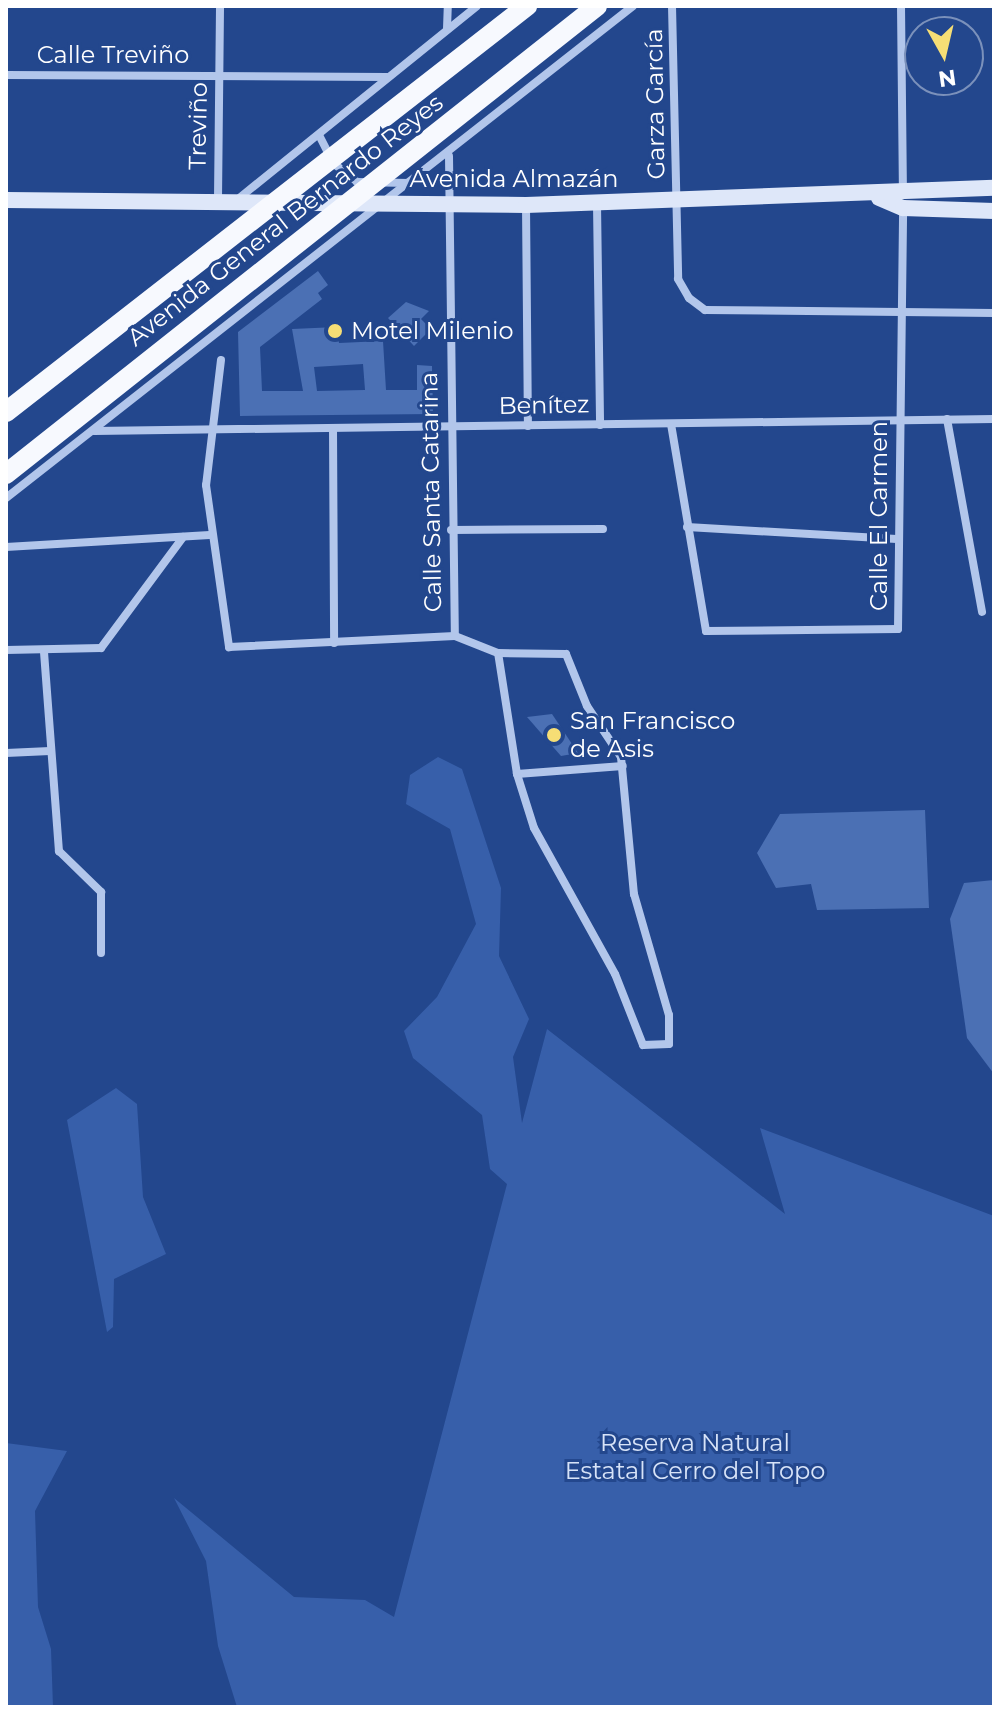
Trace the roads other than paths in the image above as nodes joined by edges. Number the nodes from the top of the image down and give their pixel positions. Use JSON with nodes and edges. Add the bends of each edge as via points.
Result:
{"nodes":[{"id":1,"x":220,"y":6,"type":"edge"},
{"id":2,"x":448,"y":6,"type":"edge"},
{"id":3,"x":477,"y":6,"type":"edge"},
{"id":4,"x":527,"y":6,"type":"edge"},
{"id":5,"x":597,"y":6,"type":"edge"},
{"id":6,"x":633,"y":6,"type":"edge"},
{"id":7,"x":672,"y":6,"type":"edge"},
{"id":8,"x":901,"y":6,"type":"edge"},
{"id":9,"x":447,"y":29,"type":"junction"},
{"id":10,"x":6,"y":75,"type":"edge"},
{"id":11,"x":219,"y":75,"type":"junction"},
{"id":12,"x":387,"y":77,"type":"junction"},
{"id":13,"x":319,"y":135,"type":"junction"},
{"id":14,"x":449,"y":156,"type":"junction"},
{"id":15,"x":423,"y":176,"type":"junction"},
{"id":16,"x":903,"y":187,"type":"junction"},
{"id":17,"x":994,"y":188,"type":"edge"},
{"id":18,"x":879,"y":198,"type":"junction"},
{"id":19,"x":218,"y":199,"type":"junction"},
{"id":20,"x":238,"y":199,"type":"junction"},
{"id":21,"x":6,"y":200,"type":"edge"},
{"id":22,"x":677,"y":201,"type":"junction"},
{"id":23,"x":386,"y":204,"type":"junction"},
{"id":24,"x":597,"y":204,"type":"junction"},
{"id":25,"x":448,"y":205,"type":"junction"},
{"id":26,"x":526,"y":205,"type":"junction"},
{"id":27,"x":903,"y":208,"type":"junction"},
{"id":28,"x":994,"y":211,"type":"edge"},
{"id":29,"x":901,"y":311,"type":"junction"},
{"id":30,"x":994,"y":313,"type":"edge"},
{"id":31,"x":221,"y":360,"type":"dead end"},
{"id":32,"x":10,"y":410,"type":"edge"},
{"id":33,"x":947,"y":419,"type":"junction"},
{"id":34,"x":994,"y":419,"type":"edge"},
{"id":35,"x":899,"y":420,"type":"junction"},
{"id":36,"x":671,"y":424,"type":"junction"},
{"id":37,"x":600,"y":425,"type":"junction"},
{"id":38,"x":528,"y":426,"type":"junction"},
{"id":39,"x":448,"y":427,"type":"junction"},
{"id":40,"x":333,"y":428,"type":"junction"},
{"id":41,"x":218,"y":429,"type":"junction"},
{"id":42,"x":94,"y":431,"type":"junction"},
{"id":43,"x":6,"y":474,"type":"edge"},
{"id":44,"x":6,"y":498,"type":"edge"},
{"id":45,"x":687,"y":527,"type":"junction"},
{"id":46,"x":603,"y":529,"type":"dead end"},
{"id":47,"x":451,"y":530,"type":"junction"},
{"id":48,"x":210,"y":535,"type":"junction"},
{"id":49,"x":183,"y":537,"type":"junction"},
{"id":50,"x":897,"y":539,"type":"junction"},
{"id":51,"x":6,"y":547,"type":"edge"},
{"id":52,"x":982,"y":612,"type":"dead end"},
{"id":53,"x":455,"y":636,"type":"junction"},
{"id":54,"x":334,"y":643,"type":"junction"},
{"id":55,"x":6,"y":650,"type":"edge"},
{"id":56,"x":44,"y":652,"type":"junction"},
{"id":57,"x":498,"y":653,"type":"junction"},
{"id":58,"x":50,"y":751,"type":"junction"},
{"id":59,"x":6,"y":753,"type":"edge"},
{"id":60,"x":623,"y":766,"type":"junction"},
{"id":61,"x":517,"y":774,"type":"junction"},
{"id":62,"x":101,"y":953,"type":"dead end"}],
"edges":[{"from":1,"to":11,"type":"street","name":"Treviño"},
{"from":2,"to":9,"type":"street"},
{"from":3,"to":9,"type":"street"},
{"from":4,"to":32,"type":"main road","name":"Avenida General Bernardo Reyes"},
{"from":5,"to":43,"type":"main road","name":"Avenida General Bernardo Reyes"},
{"from":6,"to":14,"type":"street"},
{"from":7,"to":22,"type":"street","name":"Garza García"},
{"from":8,"to":16,"type":"street","name":"Calle El Carmen"},
{"from":9,"to":12,"type":"street"},
{"from":10,"to":11,"type":"street","name":"Calle Treviño"},
{"from":11,"to":12,"type":"street"},
{"from":11,"to":19,"type":"street","name":"Treviño"},
{"from":12,"to":13,"type":"street"},
{"from":13,"to":15,"type":"street","via":[[333,163],[357,182],[387,188]]},
{"from":13,"to":20,"type":"street"},
{"from":14,"to":15,"type":"street"},
{"from":14,"to":25,"type":"street","name":"Calle Santa Catarina"},
{"from":15,"to":23,"type":"street"},
{"from":16,"to":17,"type":"main road","name":"Avenida Almazán"},
{"from":16,"to":18,"type":"main road","name":"Avenida Almazán"},
{"from":16,"to":27,"type":"street","name":"Calle El Carmen"},
{"from":18,"to":22,"type":"main road","name":"Avenida Almazán"},
{"from":18,"to":27,"type":"main road","name":"Avenida Almazán"},
{"from":19,"to":20,"type":"main road","name":"Avenida Almazán"},
{"from":19,"to":21,"type":"main road","name":"Avenida Almazán"},
{"from":20,"to":23,"type":"main road","name":"Avenida Almazán"},
{"from":22,"to":24,"type":"main road","name":"Avenida Almazán"},
{"from":22,"to":29,"type":"street","name":"Garza García","via":[[678,279],[689,298],[705,310]]},
{"from":23,"to":25,"type":"main road","name":"Avenida Almazán"},
{"from":23,"to":42,"type":"street"},
{"from":24,"to":26,"type":"main road","name":"Avenida Almazán"},
{"from":24,"to":37,"type":"street"},
{"from":25,"to":26,"type":"main road","name":"Avenida Almazán"},
{"from":25,"to":39,"type":"street","name":"Calle Santa Catarina"},
{"from":26,"to":38,"type":"street"},
{"from":27,"to":28,"type":"main road","name":"Avenida Almazán"},
{"from":27,"to":29,"type":"street","name":"Calle El Carmen"},
{"from":29,"to":30,"type":"street","name":"Garza García"},
{"from":29,"to":35,"type":"street","name":"Calle El Carmen"},
{"from":31,"to":41,"type":"street"},
{"from":33,"to":34,"type":"street","name":"Benítez"},
{"from":33,"to":35,"type":"street","name":"Benítez"},
{"from":33,"to":52,"type":"street"},
{"from":35,"to":36,"type":"street","name":"Benítez"},
{"from":35,"to":50,"type":"street","name":"Calle El Carmen"},
{"from":36,"to":37,"type":"street","name":"Benítez"},
{"from":36,"to":45,"type":"street"},
{"from":37,"to":38,"type":"street","name":"Benítez"},
{"from":38,"to":39,"type":"street","name":"Benítez"},
{"from":39,"to":40,"type":"street","name":"Benítez"},
{"from":39,"to":47,"type":"street","name":"Calle Santa Catarina"},
{"from":40,"to":41,"type":"street","name":"Benítez"},
{"from":40,"to":54,"type":"street"},
{"from":41,"to":42,"type":"street","name":"Benítez"},
{"from":41,"to":48,"type":"street","via":[[206,473]]},
{"from":42,"to":44,"type":"street"},
{"from":45,"to":50,"type":"street"},
{"from":45,"to":50,"type":"street","name":"Calle El Carmen","via":[[705,630],[898,629]]},
{"from":46,"to":47,"type":"street"},
{"from":47,"to":53,"type":"street","name":"Calle Santa Catarina"},
{"from":48,"to":49,"type":"street"},
{"from":48,"to":54,"type":"street","via":[[229,647]]},
{"from":49,"to":51,"type":"street"},
{"from":49,"to":56,"type":"street","via":[[101,648]]},
{"from":53,"to":54,"type":"street"},
{"from":53,"to":57,"type":"street"},
{"from":55,"to":56,"type":"street"},
{"from":56,"to":58,"type":"street"},
{"from":57,"to":60,"type":"street","via":[[566,654]]},
{"from":57,"to":61,"type":"street"},
{"from":58,"to":59,"type":"street"},
{"from":58,"to":62,"type":"street","via":[[59,851],[101,892]]},
{"from":60,"to":61,"type":"street"},
{"from":60,"to":61,"type":"street","via":[[634,894],[672,1042],[643,1045],[615,974],[534,828]]}]}
